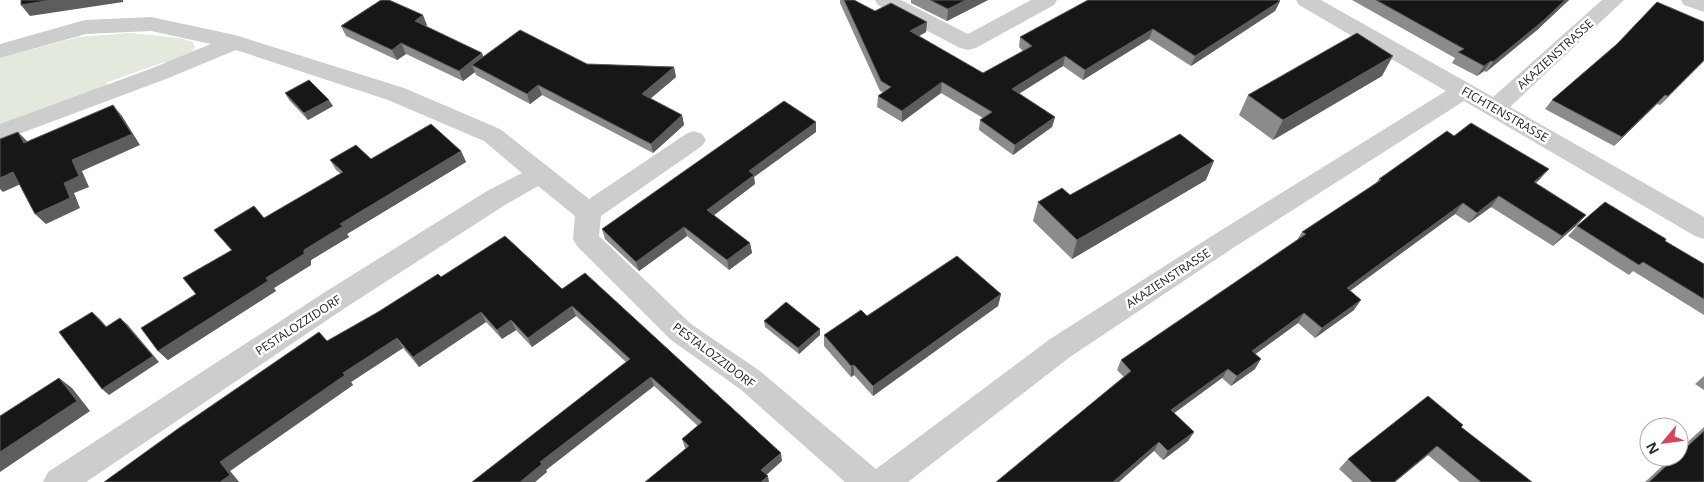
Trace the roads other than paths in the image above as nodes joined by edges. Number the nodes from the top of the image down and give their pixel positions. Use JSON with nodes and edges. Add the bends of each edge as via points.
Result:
{"nodes":[{"id":1,"x":886,"y":0,"type":"edge"},
{"id":2,"x":1048,"y":0,"type":"edge"},
{"id":3,"x":1306,"y":0,"type":"edge"},
{"id":4,"x":1614,"y":0,"type":"edge"},
{"id":5,"x":1690,"y":0,"type":"edge"},
{"id":6,"x":1704,"y":5,"type":"edge"},
{"id":7,"x":235,"y":42,"type":"junction"},
{"id":8,"x":0,"y":51,"type":"edge"},
{"id":9,"x":1464,"y":90,"type":"junction"},
{"id":10,"x":1495,"y":108,"type":"junction"},
{"id":11,"x":0,"y":132,"type":"edge"},
{"id":12,"x":694,"y":140,"type":"dead end"},
{"id":13,"x":540,"y":174,"type":"junction"},
{"id":14,"x":588,"y":212,"type":"junction"},
{"id":15,"x":1704,"y":230,"type":"edge"},
{"id":16,"x":59,"y":482,"type":"edge"},
{"id":17,"x":868,"y":482,"type":"edge"},
{"id":18,"x":884,"y":482,"type":"edge"}],
"edges":[{"from":1,"to":2,"type":"street","via":[[968,43]]},
{"from":3,"to":9,"type":"street","name":"FICHTENSTRASSE"},
{"from":4,"to":10,"type":"street","name":"AKAZIENSTRASSE"},
{"from":5,"to":6,"type":"street"},
{"from":7,"to":8,"type":"street","via":[[151,24],[85,27]]},
{"from":7,"to":11,"type":"street"},
{"from":7,"to":13,"type":"street","via":[[396,94],[492,135]]},
{"from":9,"to":10,"type":"street","name":"FICHTENSTRASSE"},
{"from":9,"to":18,"type":"street","name":"AKAZIENSTRASSE","via":[[1060,348]]},
{"from":10,"to":15,"type":"street","name":"FICHTENSTRASSE"},
{"from":12,"to":14,"type":"street"},
{"from":13,"to":14,"type":"street"},
{"from":13,"to":16,"type":"street","name":"PESTALOZZIDORF","via":[[496,198],[335,300]]},
{"from":14,"to":17,"type":"street","name":"PESTALOZZIDORF","via":[[586,238],[681,332],[750,380]]}]}
